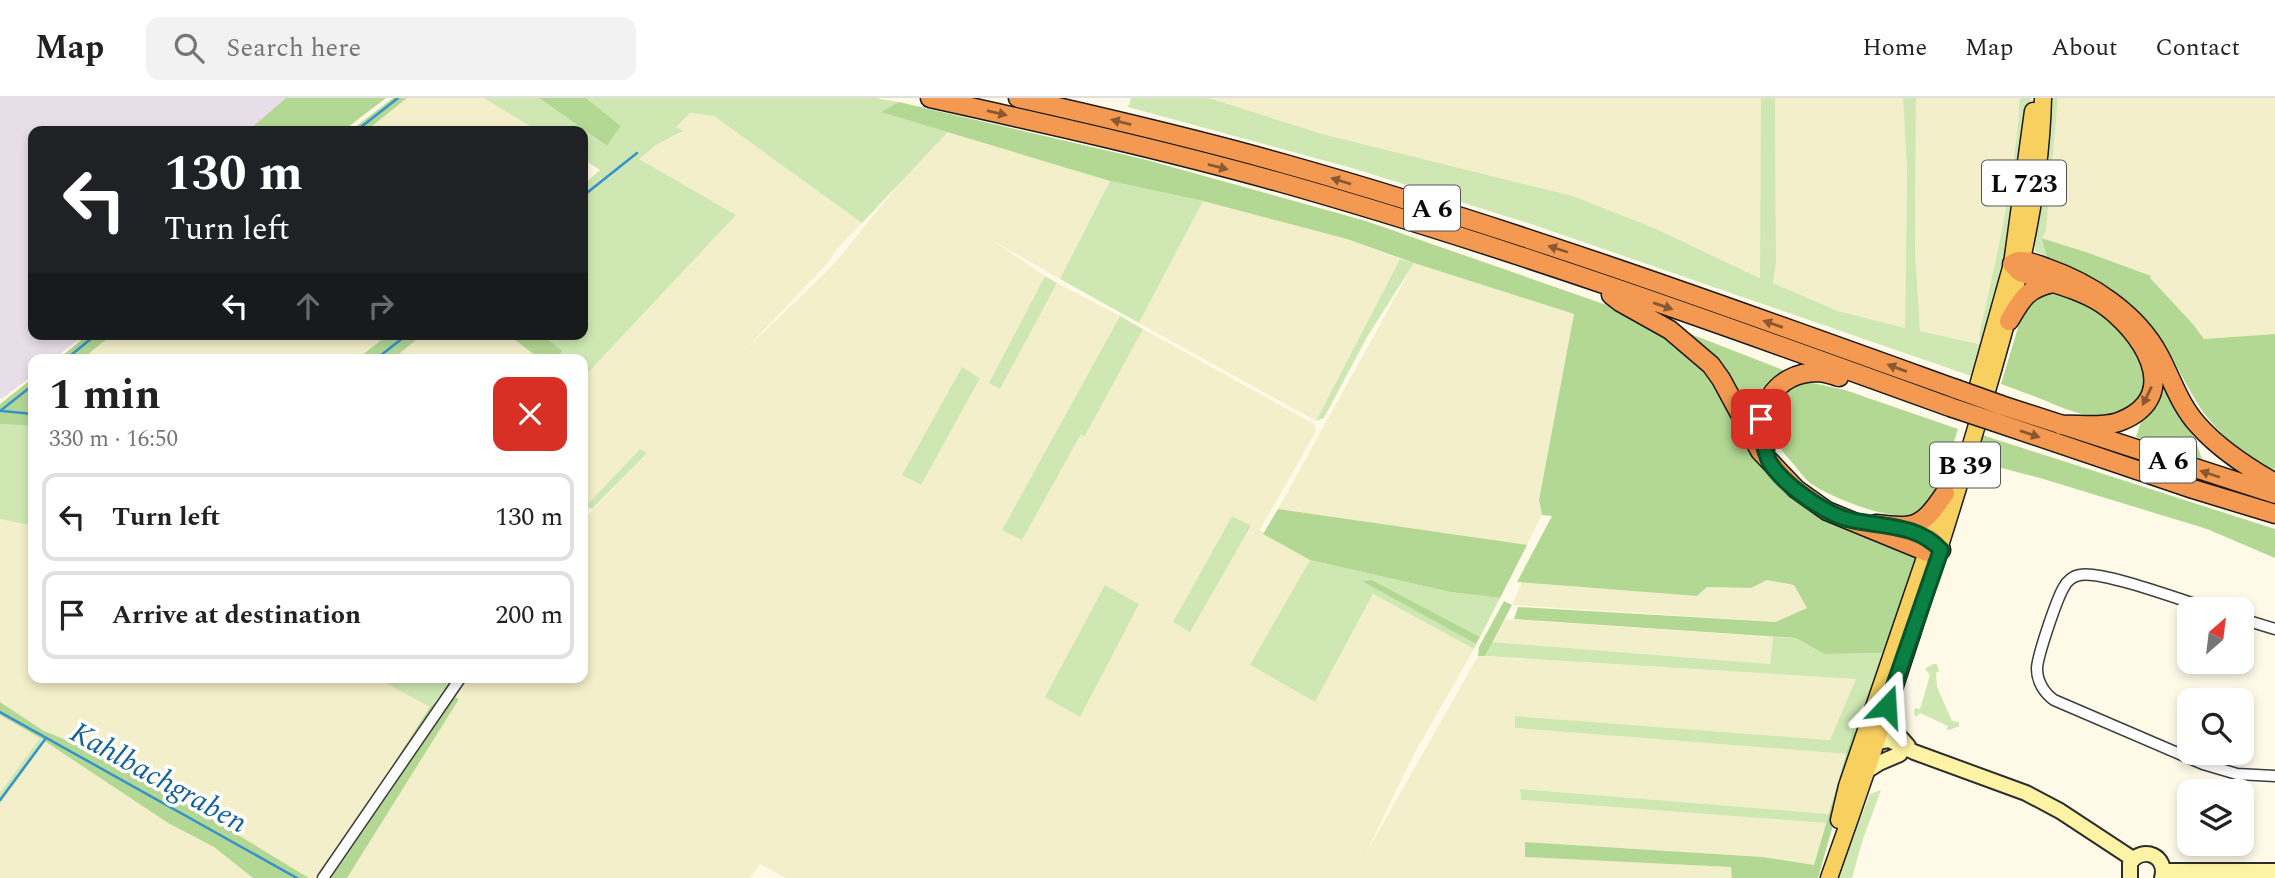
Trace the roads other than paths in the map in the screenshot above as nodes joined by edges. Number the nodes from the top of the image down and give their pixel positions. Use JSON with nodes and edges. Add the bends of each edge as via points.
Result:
{"nodes":[{"id":1,"x":930,"y":98,"type":"edge"},
{"id":2,"x":1018,"y":98,"type":"edge"},
{"id":3,"x":2034,"y":98,"type":"edge"},
{"id":4,"x":2043,"y":98,"type":"edge"},
{"id":5,"x":2015,"y":270,"type":"junction"},
{"id":6,"x":1598,"y":283,"type":"junction"},
{"id":7,"x":2053,"y":283,"type":"junction"},
{"id":8,"x":2009,"y":321,"type":"junction"},
{"id":9,"x":1894,"y":387,"type":"junction"},
{"id":10,"x":1998,"y":414,"type":"junction"},
{"id":11,"x":2062,"y":425,"type":"junction"},
{"id":12,"x":1770,"y":462,"type":"junction"},
{"id":13,"x":2275,"y":483,"type":"edge"},
{"id":14,"x":1945,"y":493,"type":"junction"},
{"id":15,"x":2275,"y":494,"type":"edge"},
{"id":16,"x":2275,"y":514,"type":"edge"},
{"id":17,"x":1848,"y":520,"type":"junction"},
{"id":18,"x":1901,"y":527,"type":"junction"},
{"id":19,"x":1933,"y":547,"type":"junction"},
{"id":20,"x":2177,"y":599,"type":"edge"},
{"id":21,"x":2254,"y":623,"type":"edge"},
{"id":22,"x":2275,"y":629,"type":"edge"},
{"id":23,"x":457,"y":683,"type":"edge"},
{"id":24,"x":1887,"y":706,"type":"junction"},
{"id":25,"x":1867,"y":740,"type":"junction"},
{"id":26,"x":1907,"y":753,"type":"junction"},
{"id":27,"x":1865,"y":772,"type":"junction"},
{"id":28,"x":2275,"y":776,"type":"edge"},
{"id":29,"x":2133,"y":859,"type":"junction"},
{"id":30,"x":2275,"y":871,"type":"edge"},
{"id":31,"x":2163,"y":875,"type":"edge"},
{"id":32,"x":323,"y":878,"type":"edge"},
{"id":33,"x":1824,"y":878,"type":"edge"},
{"id":34,"x":1829,"y":878,"type":"edge"},
{"id":35,"x":2130,"y":878,"type":"edge"}],
"edges":[{"from":1,"to":6,"type":"highway","number":"A 6","one_way":true,"via":[[1279,182]]},
{"from":10,"to":2,"type":"highway","number":"A 6","one_way":true,"bridge":true,"via":[[1956,389],[1610,266],[1421,205],[1271,160]]},
{"from":3,"to":5,"type":"main road","number":"L 723"},
{"from":4,"to":5,"type":"main road","number":"L 723","via":[[2035,192]]},
{"from":5,"to":7,"type":"highway"},
{"from":5,"to":8,"type":"main road","number":"L 723"},
{"from":5,"to":13,"type":"highway","via":[[2054,271],[2121,309],[2152,342],[2178,398],[2198,425],[2231,455]]},
{"from":5,"to":14,"type":"main road","number":"B 39"},
{"from":6,"to":9,"type":"highway","number":"A 6","one_way":true},
{"from":6,"to":12,"type":"highway","via":[[1705,359]]},
{"from":7,"to":8,"type":"highway","via":[[2024,296]]},
{"from":7,"to":11,"type":"highway","one_way":true,"via":[[2099,302],[2124,321],[2145,347],[2154,379],[2145,403],[2123,420]]},
{"from":8,"to":19,"type":"main road","number":"B 39"},
{"from":9,"to":10,"type":"highway","number":"A 6","bridge":true,"via":[[1950,407]]},
{"from":9,"to":12,"type":"highway","via":[[1821,372],[1778,385],[1761,419],[1761,437]]},
{"from":10,"to":11,"type":"highway","number":"A 6"},
{"from":10,"to":16,"type":"highway","number":"A 6","one_way":true,"via":[[2193,489]]},
{"from":15,"to":11,"type":"highway","number":"A 6","one_way":true},
{"from":12,"to":17,"type":"highway","via":[[1810,500]]},
{"from":14,"to":18,"type":"highway","via":[[1921,522]]},
{"from":14,"to":19,"type":"main road","number":"B 39"},
{"from":17,"to":18,"type":"highway"},
{"from":17,"to":19,"type":"highway"},
{"from":18,"to":19,"type":"highway"},
{"from":19,"to":24,"type":"main road","number":"B 39"},
{"from":19,"to":25,"type":"main road","number":"B 39"},
{"from":20,"to":28,"type":"street","via":[[2100,575],[2077,575],[2062,591],[2036,666],[2038,681],[2054,700],[2203,764],[2236,774]]},
{"from":21,"to":22,"type":"street"},
{"from":23,"to":32,"type":"street"},
{"from":24,"to":25,"type":"main road","number":"B 39"},
{"from":24,"to":26,"type":"street","via":[[1892,727]]},
{"from":25,"to":26,"type":"street","via":[[1889,740]]},
{"from":25,"to":27,"type":"main road","number":"B 39"},
{"from":25,"to":33,"type":"main road","number":"B 39","via":[[1847,786]]},
{"from":26,"to":27,"type":"street"},
{"from":26,"to":29,"type":"street","via":[[2026,793]]},
{"from":27,"to":34,"type":"main road","number":"B 39"},
{"from":29,"to":31,"type":"street","via":[[2144,853],[2155,856]]},
{"from":29,"to":35,"type":"street"},
{"from":30,"to":31,"type":"street"}]}
